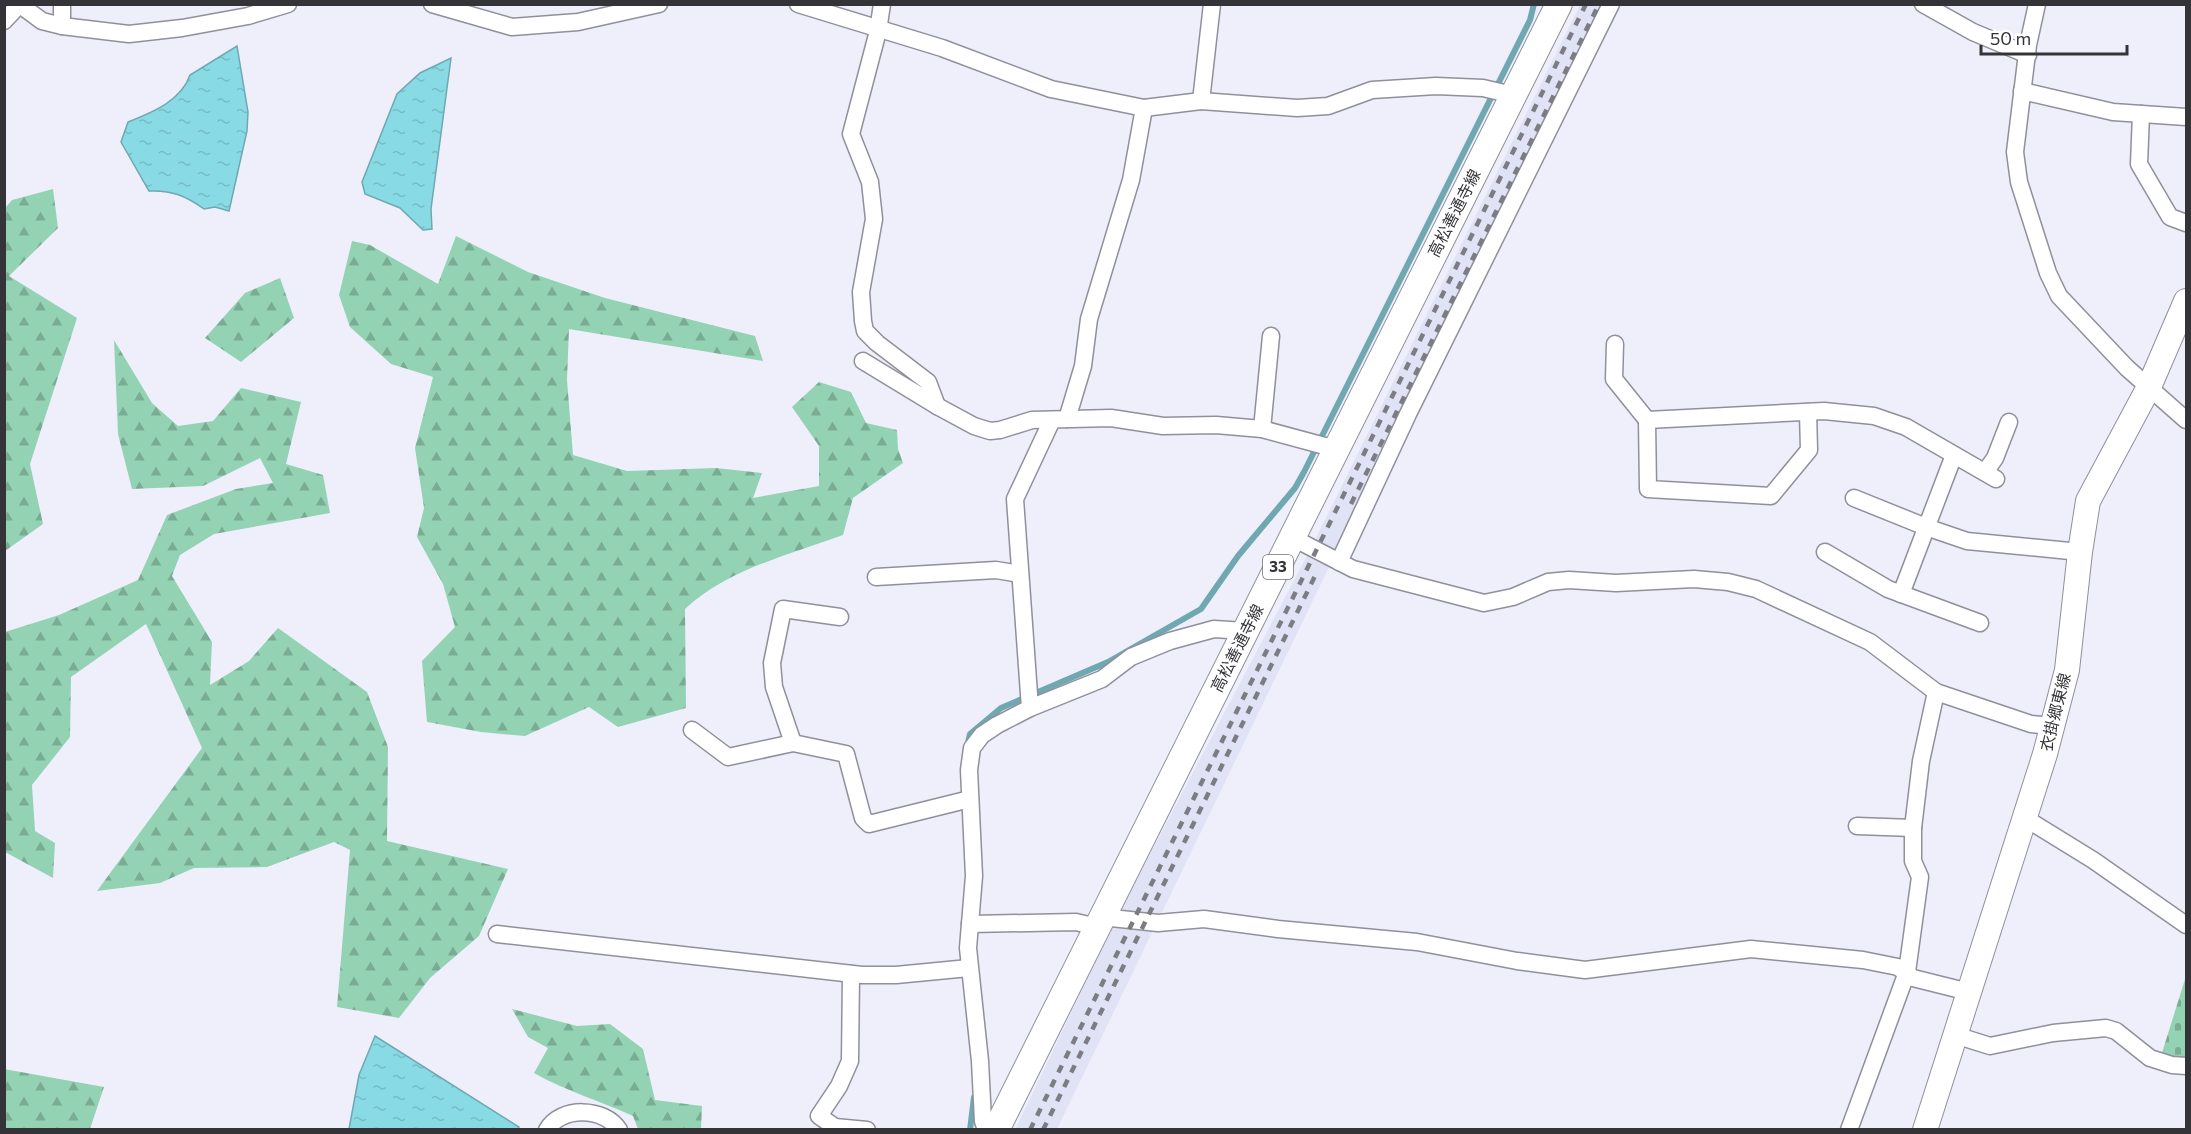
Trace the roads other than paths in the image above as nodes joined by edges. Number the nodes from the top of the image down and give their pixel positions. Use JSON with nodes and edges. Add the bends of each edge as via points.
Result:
{"nodes":[{"id":1,"x":62,"y":4,"type":"edge"},
{"id":2,"x":288,"y":4,"type":"edge"},
{"id":3,"x":432,"y":4,"type":"edge"},
{"id":4,"x":659,"y":4,"type":"edge"},
{"id":5,"x":798,"y":4,"type":"edge"},
{"id":6,"x":882,"y":4,"type":"edge"},
{"id":7,"x":1212,"y":4,"type":"edge"},
{"id":8,"x":1559,"y":4,"type":"edge"},
{"id":9,"x":1611,"y":4,"type":"edge"},
{"id":10,"x":1923,"y":4,"type":"edge"},
{"id":11,"x":2037,"y":4,"type":"edge"},
{"id":12,"x":19,"y":5,"type":"edge"},
{"id":13,"x":4,"y":21,"type":"edge"},
{"id":14,"x":62,"y":26,"type":"junction"},
{"id":15,"x":878,"y":31,"type":"junction"},
{"id":16,"x":2028,"y":55,"type":"junction"},
{"id":17,"x":2022,"y":91,"type":"junction"},
{"id":18,"x":1513,"y":95,"type":"junction"},
{"id":19,"x":1202,"y":101,"type":"junction"},
{"id":20,"x":1144,"y":108,"type":"junction"},
{"id":21,"x":2141,"y":114,"type":"junction"},
{"id":22,"x":2187,"y":117,"type":"edge"},
{"id":23,"x":2187,"y":223,"type":"edge"},
{"id":24,"x":2187,"y":301,"type":"edge"},
{"id":25,"x":1271,"y":336,"type":"dead end"},
{"id":26,"x":1615,"y":344,"type":"dead end"},
{"id":27,"x":863,"y":361,"type":"dead end"},
{"id":28,"x":2149,"y":387,"type":"junction"},
{"id":29,"x":937,"y":406,"type":"junction"},
{"id":30,"x":1808,"y":412,"type":"junction"},
{"id":31,"x":1060,"y":419,"type":"junction"},
{"id":32,"x":1647,"y":420,"type":"junction"},
{"id":33,"x":2187,"y":420,"type":"edge"},
{"id":34,"x":2009,"y":422,"type":"dead end"},
{"id":35,"x":1262,"y":429,"type":"junction"},
{"id":36,"x":1336,"y":449,"type":"junction"},
{"id":37,"x":1954,"y":455,"type":"junction"},
{"id":38,"x":1854,"y":498,"type":"dead end"},
{"id":39,"x":1926,"y":527,"type":"junction"},
{"id":40,"x":1293,"y":538,"type":"junction"},
{"id":41,"x":1824,"y":552,"type":"dead end"},
{"id":42,"x":2079,"y":552,"type":"junction"},
{"id":43,"x":1339,"y":562,"type":"junction"},
{"id":44,"x":1020,"y":574,"type":"junction"},
{"id":45,"x":876,"y":577,"type":"dead end"},
{"id":46,"x":1901,"y":594,"type":"junction"},
{"id":47,"x":840,"y":617,"type":"dead end"},
{"id":48,"x":1980,"y":623,"type":"dead end"},
{"id":49,"x":1245,"y":631,"type":"junction"},
{"id":50,"x":1936,"y":692,"type":"junction"},
{"id":51,"x":1030,"y":708,"type":"junction"},
{"id":52,"x":2052,"y":726,"type":"junction"},
{"id":53,"x":692,"y":730,"type":"dead end"},
{"id":54,"x":793,"y":742,"type":"junction"},
{"id":55,"x":970,"y":799,"type":"junction"},
{"id":56,"x":2025,"y":818,"type":"junction"},
{"id":57,"x":1857,"y":826,"type":"dead end"},
{"id":58,"x":1913,"y":828,"type":"junction"},
{"id":59,"x":1100,"y":922,"type":"junction"},
{"id":60,"x":970,"y":924,"type":"junction"},
{"id":61,"x":2187,"y":925,"type":"edge"},
{"id":62,"x":497,"y":934,"type":"dead end"},
{"id":63,"x":969,"y":968,"type":"junction"},
{"id":64,"x":1907,"y":972,"type":"junction"},
{"id":65,"x":851,"y":974,"type":"junction"},
{"id":66,"x":1969,"y":992,"type":"junction"},
{"id":67,"x":1955,"y":1035,"type":"junction"},
{"id":68,"x":2187,"y":1066,"type":"edge"},
{"id":69,"x":547,"y":1130,"type":"edge"},
{"id":70,"x":619,"y":1130,"type":"edge"},
{"id":71,"x":867,"y":1130,"type":"edge"},
{"id":72,"x":986,"y":1130,"type":"edge"},
{"id":73,"x":996,"y":1130,"type":"edge"},
{"id":74,"x":1849,"y":1130,"type":"edge"},
{"id":75,"x":1925,"y":1130,"type":"edge"}],
"edges":[{"from":1,"to":14,"type":"street"},
{"from":2,"to":14,"type":"street","via":[[182,28],[129,34]]},
{"from":3,"to":4,"type":"street","via":[[512,27],[578,22]]},
{"from":5,"to":15,"type":"street"},
{"from":6,"to":15,"type":"street"},
{"from":7,"to":19,"type":"street"},
{"from":8,"to":18,"type":"main road","name":"高松善通寺線","number":"33"},
{"from":9,"to":43,"type":"street"},
{"from":10,"to":16,"type":"street","via":[[1973,33]]},
{"from":11,"to":16,"type":"street"},
{"from":12,"to":13,"type":"street"},
{"from":12,"to":14,"type":"street","via":[[42,21]]},
{"from":15,"to":20,"type":"street","via":[[942,48],[1051,89]]},
{"from":15,"to":29,"type":"street","via":[[852,134],[870,182],[874,219],[861,292],[863,321],[865,331],[877,343],[928,382]]},
{"from":16,"to":17,"type":"street"},
{"from":17,"to":21,"type":"street","via":[[2113,112]]},
{"from":17,"to":28,"type":"street","via":[[2015,152],[2019,182],[2049,273],[2060,297]]},
{"from":18,"to":19,"type":"street","via":[[1483,88],[1436,86],[1372,90],[1328,106],[1297,108]]},
{"from":18,"to":36,"type":"main road","name":"高松善通寺線","number":"33"},
{"from":19,"to":20,"type":"street"},
{"from":20,"to":31,"type":"street","via":[[1131,180],[1089,320],[1083,366]]},
{"from":21,"to":22,"type":"street"},
{"from":21,"to":23,"type":"street","via":[[2139,164],[2170,217]]},
{"from":24,"to":28,"type":"main road","name":"衣掛郷東線"},
{"from":25,"to":35,"type":"street"},
{"from":26,"to":32,"type":"street","via":[[1614,380]]},
{"from":27,"to":29,"type":"street"},
{"from":28,"to":33,"type":"street"},
{"from":28,"to":42,"type":"main road","name":"衣掛郷東線","via":[[2088,501]]},
{"from":29,"to":31,"type":"street","via":[[990,431],[1032,420]]},
{"from":30,"to":32,"type":"street"},
{"from":30,"to":32,"type":"street","via":[[1809,450],[1771,496],[1648,489]]},
{"from":30,"to":37,"type":"street","via":[[1874,416],[1906,427]]},
{"from":31,"to":35,"type":"street","via":[[1111,418],[1163,426]]},
{"from":31,"to":44,"type":"street","via":[[1015,499]]},
{"from":34,"to":37,"type":"street","via":[[1990,476]]},
{"from":35,"to":36,"type":"street"},
{"from":36,"to":40,"type":"main road","name":"高松善通寺線","number":"33"},
{"from":37,"to":39,"type":"street"},
{"from":38,"to":39,"type":"street"},
{"from":39,"to":42,"type":"street","via":[[1967,540]]},
{"from":39,"to":46,"type":"street"},
{"from":40,"to":43,"type":"street"},
{"from":40,"to":49,"type":"main road","name":"高松善通寺線","number":"33"},
{"from":41,"to":46,"type":"street"},
{"from":42,"to":52,"type":"main road","name":"衣掛郷東線","via":[[2067,670]]},
{"from":43,"to":50,"type":"street","via":[[1484,603],[1513,597],[1548,582],[1569,580],[1728,582],[1764,591],[1870,642]]},
{"from":44,"to":45,"type":"street","via":[[996,570]]},
{"from":44,"to":51,"type":"street"},
{"from":46,"to":48,"type":"street"},
{"from":47,"to":54,"type":"street","via":[[783,609],[772,663],[774,687]]},
{"from":49,"to":51,"type":"street","via":[[1214,629],[1170,641],[1131,657],[1102,679]]},
{"from":49,"to":59,"type":"main road","name":"高松善通寺線","number":"33"},
{"from":50,"to":52,"type":"street","via":[[2031,724]]},
{"from":50,"to":58,"type":"street","via":[[1921,761]]},
{"from":51,"to":55,"type":"street","via":[[982,735],[972,748]]},
{"from":52,"to":56,"type":"main road","name":"衣掛郷東線"},
{"from":53,"to":54,"type":"street","via":[[728,757]]},
{"from":54,"to":55,"type":"street","via":[[846,754],[863,818],[869,824]]},
{"from":55,"to":60,"type":"street","via":[[974,876]]},
{"from":56,"to":61,"type":"street"},
{"from":56,"to":66,"type":"main road","name":"衣掛郷東線"},
{"from":57,"to":58,"type":"street"},
{"from":58,"to":64,"type":"street","via":[[1913,861],[1920,876]]},
{"from":59,"to":60,"type":"street"},
{"from":59,"to":64,"type":"street","via":[[1204,919],[1417,942],[1585,970],[1750,949],[1863,960]]},
{"from":59,"to":73,"type":"main road","name":"高松善通寺線","number":"33"},
{"from":60,"to":63,"type":"street"},
{"from":62,"to":65,"type":"street"},
{"from":63,"to":65,"type":"street","via":[[896,975]]},
{"from":63,"to":72,"type":"street"},
{"from":64,"to":66,"type":"street","via":[[1913,978]]},
{"from":64,"to":74,"type":"street"},
{"from":65,"to":71,"type":"street","via":[[850,1061],[819,1116],[835,1127]]},
{"from":66,"to":67,"type":"main road","name":"衣掛郷東線"},
{"from":67,"to":68,"type":"street","via":[[1990,1046],[2053,1033],[2106,1028],[2116,1031],[2150,1058]]},
{"from":67,"to":75,"type":"main road","name":"衣掛郷東線"},
{"from":69,"to":70,"type":"street","via":[[551,1122],[571,1114],[594,1112],[614,1122]]}]}
